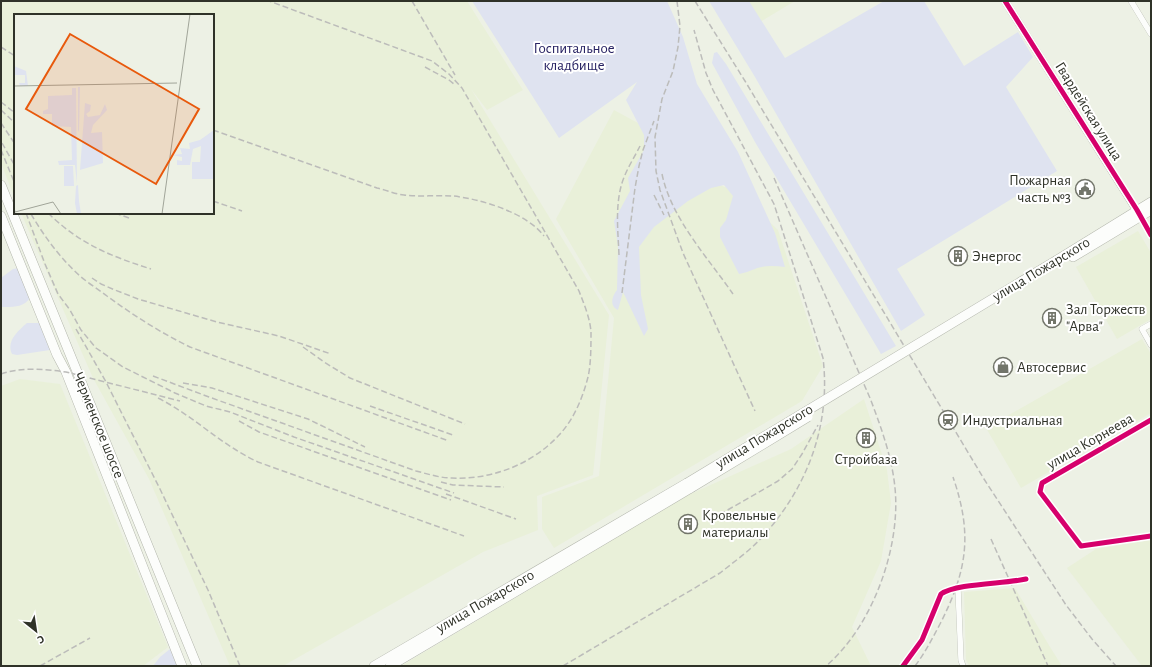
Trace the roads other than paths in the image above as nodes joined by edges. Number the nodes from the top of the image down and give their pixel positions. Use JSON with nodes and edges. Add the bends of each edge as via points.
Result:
{"nodes":[{"id":1,"x":1005,"y":1,"type":"edge"},
{"id":2,"x":1131,"y":1,"type":"edge"},
{"id":3,"x":1151,"y":34,"type":"edge"},
{"id":4,"x":1,"y":185,"type":"edge"},
{"id":5,"x":1151,"y":202,"type":"edge"},
{"id":6,"x":1151,"y":210,"type":"edge"},
{"id":7,"x":1139,"y":213,"type":"junction"},
{"id":8,"x":1,"y":216,"type":"edge"},
{"id":9,"x":1151,"y":235,"type":"edge"},
{"id":10,"x":1151,"y":324,"type":"edge"},
{"id":11,"x":1151,"y":345,"type":"edge"},
{"id":12,"x":1151,"y":420,"type":"edge"},
{"id":13,"x":689,"y":485,"type":"junction"},
{"id":14,"x":1151,"y":536,"type":"edge"},
{"id":15,"x":1026,"y":579,"type":"dead end"},
{"id":16,"x":958,"y":588,"type":"junction"},
{"id":17,"x":182,"y":666,"type":"edge"},
{"id":18,"x":197,"y":666,"type":"edge"},
{"id":19,"x":374,"y":666,"type":"edge"},
{"id":20,"x":390,"y":666,"type":"edge"},
{"id":21,"x":903,"y":666,"type":"edge"},
{"id":22,"x":963,"y":666,"type":"edge"}],
"edges":[{"from":1,"to":7,"type":"street","name":"Гвардейская улица"},
{"from":2,"to":3,"type":"street"},
{"from":4,"to":18,"type":"main road","name":"Черменское шоссе"},
{"from":5,"to":7,"type":"main road","name":"улица Пожарского"},
{"from":6,"to":7,"type":"main road","name":"улица Пожарского"},
{"from":7,"to":9,"type":"street","name":"Гвардейская улица"},
{"from":7,"to":13,"type":"main road","name":"улица Пожарского","bridge":true},
{"from":8,"to":17,"type":"main road","name":"Черменское шоссе","via":[[66,372]]},
{"from":10,"to":11,"type":"street","via":[[1142,329]]},
{"from":12,"to":14,"type":"street","name":"улица Корнеева","via":[[1042,483],[1040,492],[1081,546]]},
{"from":13,"to":19,"type":"main road","name":"улица Пожарского"},
{"from":13,"to":20,"type":"main road","name":"улица Пожарского"},
{"from":15,"to":16,"type":"street"},
{"from":16,"to":21,"type":"street","via":[[941,594],[922,640]]},
{"from":16,"to":22,"type":"street"}]}
